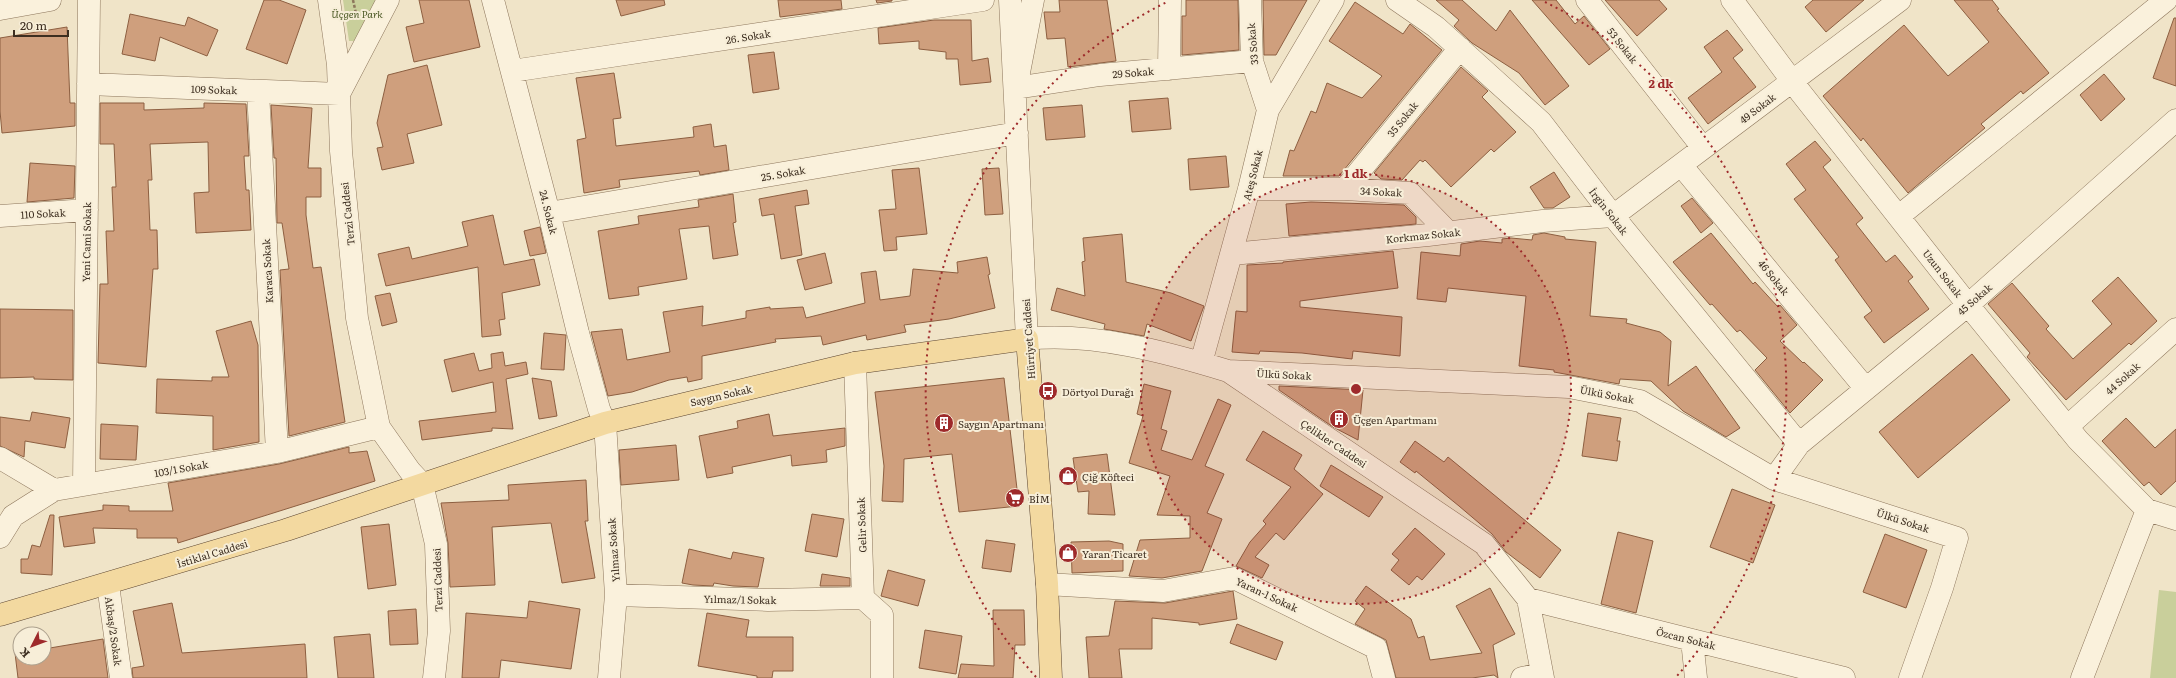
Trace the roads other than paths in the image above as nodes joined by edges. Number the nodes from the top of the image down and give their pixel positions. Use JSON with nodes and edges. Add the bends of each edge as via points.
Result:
{"nodes":[{"id":1,"x":50,"y":0,"type":"edge"},
{"id":2,"x":89,"y":0,"type":"edge"},
{"id":3,"x":329,"y":0,"type":"edge"},
{"id":4,"x":388,"y":0,"type":"edge"},
{"id":5,"x":493,"y":0,"type":"edge"},
{"id":6,"x":983,"y":0,"type":"edge"},
{"id":7,"x":1010,"y":0,"type":"edge"},
{"id":8,"x":1033,"y":0,"type":"edge"},
{"id":9,"x":1170,"y":0,"type":"edge"},
{"id":10,"x":1250,"y":0,"type":"edge"},
{"id":11,"x":1333,"y":0,"type":"edge"},
{"id":12,"x":1397,"y":0,"type":"edge"},
{"id":13,"x":1587,"y":0,"type":"edge"},
{"id":14,"x":1732,"y":0,"type":"edge"},
{"id":15,"x":1900,"y":0,"type":"edge"},
{"id":16,"x":2166,"y":0,"type":"edge"},
{"id":17,"x":0,"y":9,"type":"edge"},
{"id":18,"x":1460,"y":48,"type":"junction"},
{"id":19,"x":1252,"y":61,"type":"junction"},
{"id":20,"x":1169,"y":69,"type":"junction"},
{"id":21,"x":512,"y":71,"type":"junction"},
{"id":22,"x":1792,"y":82,"type":"junction"},
{"id":23,"x":88,"y":84,"type":"junction"},
{"id":24,"x":1016,"y":88,"type":"junction"},
{"id":25,"x":258,"y":91,"type":"junction"},
{"id":26,"x":340,"y":94,"type":"junction"},
{"id":27,"x":1268,"y":110,"type":"junction"},
{"id":28,"x":2176,"y":120,"type":"edge"},
{"id":29,"x":1017,"y":133,"type":"junction"},
{"id":30,"x":1703,"y":148,"type":"junction"},
{"id":31,"x":1682,"y":165,"type":"junction"},
{"id":32,"x":1249,"y":189,"type":"junction"},
{"id":33,"x":1345,"y":189,"type":"junction"},
{"id":34,"x":87,"y":210,"type":"junction"},
{"id":35,"x":549,"y":213,"type":"junction"},
{"id":36,"x":0,"y":216,"type":"edge"},
{"id":37,"x":1613,"y":216,"type":"junction"},
{"id":38,"x":1900,"y":216,"type":"junction"},
{"id":39,"x":1448,"y":232,"type":"junction"},
{"id":40,"x":1232,"y":254,"type":"junction"},
{"id":41,"x":1968,"y":305,"type":"junction"},
{"id":42,"x":2176,"y":329,"type":"edge"},
{"id":43,"x":1027,"y":339,"type":"junction"},
{"id":44,"x":855,"y":363,"type":"junction"},
{"id":45,"x":1201,"y":363,"type":"junction"},
{"id":46,"x":1228,"y":371,"type":"junction"},
{"id":47,"x":1866,"y":389,"type":"junction"},
{"id":48,"x":605,"y":423,"type":"junction"},
{"id":49,"x":379,"y":427,"type":"junction"},
{"id":50,"x":2067,"y":427,"type":"junction"},
{"id":51,"x":1799,"y":444,"type":"junction"},
{"id":52,"x":277,"y":452,"type":"junction"},
{"id":53,"x":0,"y":458,"type":"edge"},
{"id":54,"x":1774,"y":479,"type":"junction"},
{"id":55,"x":84,"y":484,"type":"junction"},
{"id":56,"x":422,"y":484,"type":"junction"},
{"id":57,"x":54,"y":490,"type":"junction"},
{"id":58,"x":2147,"y":510,"type":"junction"},
{"id":59,"x":2176,"y":519,"type":"edge"},
{"id":60,"x":0,"y":537,"type":"edge"},
{"id":61,"x":1047,"y":584,"type":"junction"},
{"id":62,"x":108,"y":585,"type":"junction"},
{"id":63,"x":616,"y":595,"type":"junction"},
{"id":64,"x":863,"y":598,"type":"junction"},
{"id":65,"x":1528,"y":598,"type":"junction"},
{"id":66,"x":0,"y":615,"type":"edge"},
{"id":67,"x":1692,"y":640,"type":"junction"},
{"id":68,"x":1535,"y":677,"type":"edge"},
{"id":69,"x":121,"y":678,"type":"edge"},
{"id":70,"x":434,"y":678,"type":"edge"},
{"id":71,"x":610,"y":678,"type":"edge"},
{"id":72,"x":882,"y":678,"type":"edge"},
{"id":73,"x":1051,"y":678,"type":"edge"},
{"id":74,"x":1384,"y":678,"type":"edge"},
{"id":75,"x":1696,"y":678,"type":"edge"},
{"id":76,"x":1844,"y":678,"type":"edge"},
{"id":77,"x":1910,"y":678,"type":"edge"},
{"id":78,"x":2082,"y":678,"type":"edge"}],
"edges":[{"from":1,"to":17,"type":"street"},
{"from":2,"to":23,"type":"street","name":"Yeni Cami Sokak"},
{"from":3,"to":26,"type":"street","name":"Terzi Caddesi"},
{"from":4,"to":26,"type":"street"},
{"from":5,"to":21,"type":"street","name":"24. Sokak"},
{"from":6,"to":21,"type":"street","name":"26. Sokak"},
{"from":7,"to":24,"type":"street","name":"Hürriyet Caddesi"},
{"from":8,"to":24,"type":"street"},
{"from":9,"to":20,"type":"street"},
{"from":10,"to":19,"type":"street","name":"33 Sokak"},
{"from":11,"to":27,"type":"street","name":"Ateş Sokak"},
{"from":12,"to":18,"type":"street","name":"İrgin Sokak","via":[[1436,27]]},
{"from":13,"to":30,"type":"street","name":"53 Sokak"},
{"from":14,"to":22,"type":"street","name":"Uzun Sokak"},
{"from":15,"to":22,"type":"street","name":"49 Sokak"},
{"from":16,"to":38,"type":"street"},
{"from":18,"to":33,"type":"street","name":"35 Sokak"},
{"from":18,"to":37,"type":"street","name":"İrgin Sokak","via":[[1541,122]]},
{"from":19,"to":20,"type":"street","name":"29 Sokak"},
{"from":19,"to":27,"type":"street","name":"33 Sokak"},
{"from":20,"to":24,"type":"street","name":"29 Sokak"},
{"from":21,"to":35,"type":"street","name":"24. Sokak"},
{"from":22,"to":30,"type":"street","name":"49 Sokak"},
{"from":22,"to":38,"type":"street","name":"Uzun Sokak"},
{"from":23,"to":25,"type":"street","name":"109 Sokak"},
{"from":23,"to":34,"type":"street","name":"Yeni Cami Sokak"},
{"from":24,"to":29,"type":"street","name":"Hürriyet Caddesi"},
{"from":25,"to":26,"type":"street","name":"109 Sokak"},
{"from":25,"to":52,"type":"street","name":"Karaca Sokak"},
{"from":26,"to":49,"type":"street","name":"Terzi Caddesi","via":[[341,151],[357,318]]},
{"from":27,"to":32,"type":"street","name":"Ateş Sokak"},
{"from":28,"to":41,"type":"street","name":"45 Sokak"},
{"from":29,"to":35,"type":"street","name":"25. Sokak"},
{"from":29,"to":43,"type":"street","name":"Hürriyet Caddesi"},
{"from":30,"to":31,"type":"street","name":"49 Sokak"},
{"from":31,"to":37,"type":"street","name":"49 Sokak"},
{"from":31,"to":47,"type":"street","name":"46 Sokak"},
{"from":32,"to":33,"type":"street","name":"34 Sokak"},
{"from":32,"to":40,"type":"street","name":"Ateş Sokak"},
{"from":33,"to":39,"type":"street","name":"34 Sokak","via":[[1410,193]]},
{"from":34,"to":36,"type":"street","name":"110 Sokak"},
{"from":34,"to":55,"type":"street","name":"Yeni Cami Sokak"},
{"from":35,"to":48,"type":"street","name":"24. Sokak","via":[[578,333]]},
{"from":37,"to":39,"type":"street","name":"Korkmaz Sokak"},
{"from":37,"to":51,"type":"street","name":"İrgin Sokak"},
{"from":38,"to":41,"type":"street","name":"Uzun Sokak"},
{"from":39,"to":40,"type":"street","name":"Korkmaz Sokak"},
{"from":40,"to":45,"type":"street","name":"Ateş Sokak"},
{"from":41,"to":47,"type":"street","name":"45 Sokak"},
{"from":41,"to":50,"type":"street","name":"Uzun Sokak"},
{"from":42,"to":50,"type":"street","name":"44 Sokak"},
{"from":43,"to":44,"type":"main road","name":"Saygın Sokak"},
{"from":43,"to":45,"type":"street","name":"Çelikler Caddesi","via":[[1046,337],[1104,341]]},
{"from":43,"to":61,"type":"main road","name":"Hürriyet Caddesi"},
{"from":44,"to":48,"type":"main road","name":"Saygın Sokak"},
{"from":44,"to":64,"type":"street","name":"Gelir Sokak"},
{"from":45,"to":46,"type":"street","name":"Çelikler Caddesi"},
{"from":46,"to":54,"type":"street","name":"Ülkü Sokak","via":[[1569,387],[1626,398],[1640,401]]},
{"from":46,"to":65,"type":"street","name":"Çelikler Caddesi","via":[[1484,544]]},
{"from":47,"to":51,"type":"street","name":"45 Sokak"},
{"from":48,"to":56,"type":"main road","name":"Saygın Sokak"},
{"from":48,"to":63,"type":"street","name":"Yılmaz Sokak"},
{"from":49,"to":52,"type":"street","name":"103/1 Sokak"},
{"from":49,"to":56,"type":"street","via":[[410,472]]},
{"from":50,"to":58,"type":"street","name":"Uzun Sokak"},
{"from":51,"to":54,"type":"street","name":"45 Sokak"},
{"from":52,"to":55,"type":"street","name":"103/1 Sokak"},
{"from":53,"to":57,"type":"street"},
{"from":54,"to":77,"type":"street","name":"Ülkü Sokak","via":[[1957,538]]},
{"from":55,"to":57,"type":"street","name":"103/1 Sokak"},
{"from":56,"to":62,"type":"main road","name":"İstiklal Caddesi","via":[[286,530]]},
{"from":56,"to":70,"type":"street","name":"Terzi Caddesi","via":[[436,544],[439,631]]},
{"from":57,"to":60,"type":"street","name":"103/1 Sokak","via":[[13,516]]},
{"from":58,"to":59,"type":"street","name":"Uzun Sokak"},
{"from":58,"to":78,"type":"street"},
{"from":61,"to":73,"type":"main road","name":"Hürriyet Caddesi"},
{"from":61,"to":74,"type":"street","name":"Yaran-1 Sokak","via":[[1163,591],[1234,578],[1376,648]]},
{"from":62,"to":66,"type":"main road","name":"İstiklal Caddesi"},
{"from":62,"to":69,"type":"street","name":"Akbaş/2 Sokak"},
{"from":63,"to":64,"type":"street","name":"Yılmaz/1 Sokak","via":[[768,600]]},
{"from":63,"to":71,"type":"street","name":"Yılmaz Sokak"},
{"from":64,"to":72,"type":"street","via":[[882,615]]},
{"from":65,"to":67,"type":"street","name":"Özcan Sokak"},
{"from":65,"to":68,"type":"street","name":"Çelikler Caddesi"},
{"from":67,"to":75,"type":"street"},
{"from":67,"to":76,"type":"street","name":"Özcan Sokak"}]}
